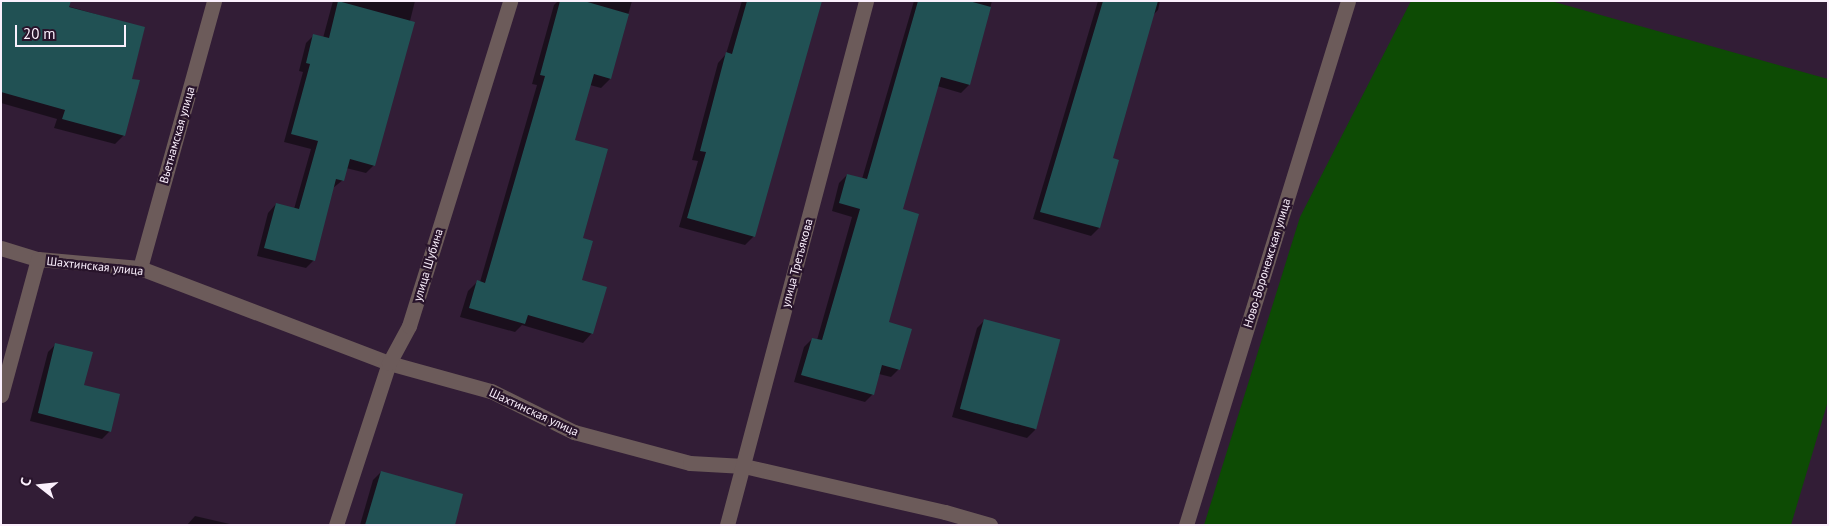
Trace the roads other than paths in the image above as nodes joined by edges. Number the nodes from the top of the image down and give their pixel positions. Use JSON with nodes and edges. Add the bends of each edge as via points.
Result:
{"nodes":[{"id":1,"x":214,"y":1,"type":"edge"},
{"id":2,"x":510,"y":1,"type":"edge"},
{"id":3,"x":866,"y":1,"type":"edge"},
{"id":4,"x":1348,"y":1,"type":"edge"},
{"id":5,"x":1,"y":248,"type":"edge"},
{"id":6,"x":38,"y":259,"type":"junction"},
{"id":7,"x":140,"y":268,"type":"junction"},
{"id":8,"x":389,"y":363,"type":"junction"},
{"id":9,"x":1,"y":395,"type":"edge"},
{"id":10,"x":744,"y":466,"type":"junction"},
{"id":11,"x":336,"y":525,"type":"edge"},
{"id":12,"x":727,"y":525,"type":"edge"},
{"id":13,"x":990,"y":525,"type":"edge"},
{"id":14,"x":1186,"y":525,"type":"edge"}],
"edges":[{"from":1,"to":7,"type":"street","name":"Вьетнамская улица"},
{"from":2,"to":8,"type":"street","name":"улица Шубина","via":[[409,326]]},
{"from":3,"to":10,"type":"street","name":"улица Третьякова"},
{"from":4,"to":14,"type":"street","name":"Ново-Воронежская улица"},
{"from":5,"to":6,"type":"street","name":"Шахтинская улица"},
{"from":6,"to":7,"type":"street","name":"Шахтинская улица"},
{"from":6,"to":9,"type":"street"},
{"from":7,"to":8,"type":"street","name":"Шахтинская улица"},
{"from":8,"to":10,"type":"street","name":"Шахтинская улица","via":[[491,392],[574,432],[690,463]]},
{"from":8,"to":11,"type":"street","name":"улица Шубина"},
{"from":10,"to":12,"type":"street","name":"улица Третьякова"},
{"from":10,"to":13,"type":"street","name":"Шахтинская улица"}]}
